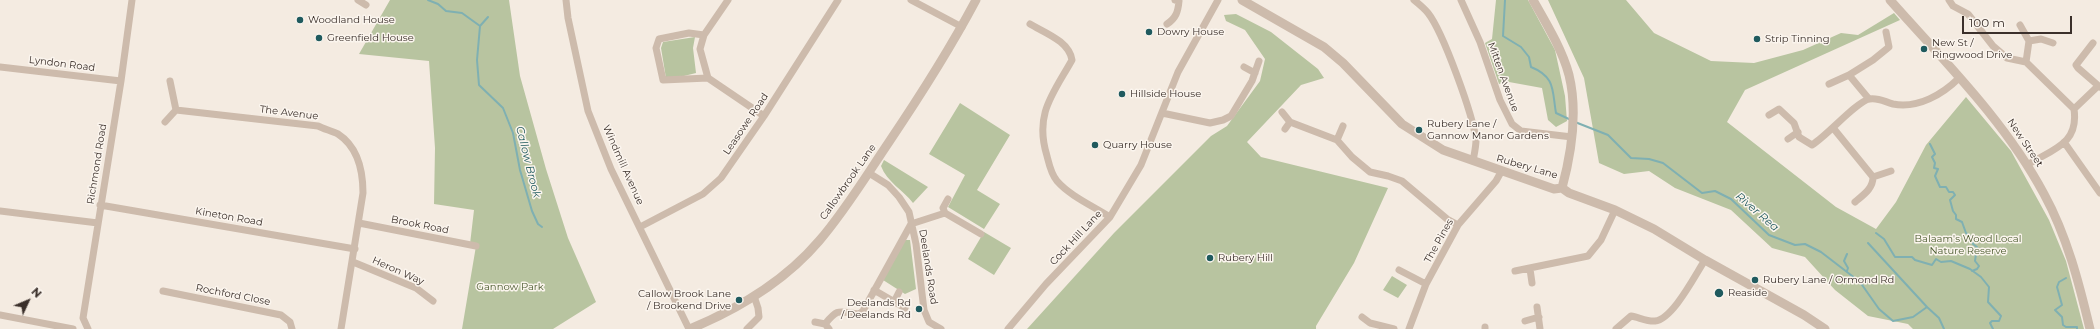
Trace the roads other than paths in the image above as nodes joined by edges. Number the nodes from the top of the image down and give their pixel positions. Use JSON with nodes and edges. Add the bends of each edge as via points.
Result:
{"nodes":[{"id":1,"x":132,"y":0,"type":"edge"},
{"id":2,"x":358,"y":0,"type":"edge"},
{"id":3,"x":566,"y":0,"type":"edge"},
{"id":4,"x":728,"y":0,"type":"edge"},
{"id":5,"x":838,"y":0,"type":"edge"},
{"id":6,"x":910,"y":0,"type":"edge"},
{"id":7,"x":976,"y":0,"type":"edge"},
{"id":8,"x":1175,"y":0,"type":"edge"},
{"id":9,"x":1218,"y":0,"type":"edge"},
{"id":10,"x":1242,"y":0,"type":"edge"},
{"id":11,"x":1414,"y":0,"type":"edge"},
{"id":12,"x":1461,"y":0,"type":"edge"},
{"id":13,"x":1533,"y":0,"type":"edge"},
{"id":14,"x":1890,"y":0,"type":"edge"},
{"id":15,"x":1950,"y":0,"type":"edge"},
{"id":16,"x":366,"y":5,"type":"dead end"},
{"id":17,"x":1030,"y":24,"type":"dead end"},
{"id":18,"x":1167,"y":24,"type":"dead end"},
{"id":19,"x":2020,"y":24,"type":"dead end"},
{"id":20,"x":962,"y":27,"type":"junction"},
{"id":21,"x":1886,"y":32,"type":"dead end"},
{"id":22,"x":704,"y":35,"type":"junction"},
{"id":23,"x":2029,"y":41,"type":"junction"},
{"id":24,"x":2053,"y":43,"type":"dead end"},
{"id":25,"x":2093,"y":43,"type":"dead end"},
{"id":26,"x":1259,"y":61,"type":"dead end"},
{"id":27,"x":2026,"y":62,"type":"junction"},
{"id":28,"x":0,"y":67,"type":"edge"},
{"id":29,"x":1244,"y":67,"type":"dead end"},
{"id":30,"x":1255,"y":73,"type":"junction"},
{"id":31,"x":1849,"y":75,"type":"junction"},
{"id":32,"x":708,"y":78,"type":"junction"},
{"id":33,"x":1959,"y":78,"type":"junction"},
{"id":34,"x":121,"y":81,"type":"junction"},
{"id":35,"x":170,"y":81,"type":"dead end"},
{"id":36,"x":1829,"y":84,"type":"dead end"},
{"id":37,"x":2099,"y":86,"type":"edge"},
{"id":38,"x":1869,"y":100,"type":"junction"},
{"id":39,"x":2074,"y":109,"type":"junction"},
{"id":40,"x":176,"y":110,"type":"junction"},
{"id":41,"x":1282,"y":112,"type":"dead end"},
{"id":42,"x":1162,"y":113,"type":"junction"},
{"id":43,"x":1769,"y":115,"type":"dead end"},
{"id":44,"x":764,"y":116,"type":"junction"},
{"id":45,"x":165,"y":122,"type":"dead end"},
{"id":46,"x":1290,"y":122,"type":"junction"},
{"id":47,"x":1343,"y":126,"type":"dead end"},
{"id":48,"x":1285,"y":129,"type":"dead end"},
{"id":49,"x":1834,"y":129,"type":"junction"},
{"id":50,"x":1798,"y":132,"type":"junction"},
{"id":51,"x":1572,"y":137,"type":"junction"},
{"id":52,"x":1788,"y":139,"type":"dead end"},
{"id":53,"x":1338,"y":140,"type":"junction"},
{"id":54,"x":2064,"y":142,"type":"junction"},
{"id":55,"x":1473,"y":161,"type":"junction"},
{"id":56,"x":2027,"y":164,"type":"junction"},
{"id":57,"x":1891,"y":171,"type":"dead end"},
{"id":58,"x":1501,"y":172,"type":"junction"},
{"id":59,"x":869,"y":173,"type":"junction"},
{"id":60,"x":1873,"y":177,"type":"junction"},
{"id":61,"x":1562,"y":188,"type":"junction"},
{"id":62,"x":2100,"y":193,"type":"edge"},
{"id":63,"x":948,"y":199,"type":"dead end"},
{"id":64,"x":1854,"y":202,"type":"dead end"},
{"id":65,"x":100,"y":205,"type":"junction"},
{"id":66,"x":1615,"y":210,"type":"junction"},
{"id":67,"x":0,"y":211,"type":"edge"},
{"id":68,"x":945,"y":213,"type":"junction"},
{"id":69,"x":1110,"y":217,"type":"junction"},
{"id":70,"x":98,"y":223,"type":"junction"},
{"id":71,"x":359,"y":223,"type":"junction"},
{"id":72,"x":911,"y":224,"type":"junction"},
{"id":73,"x":1458,"y":225,"type":"junction"},
{"id":74,"x":640,"y":227,"type":"junction"},
{"id":75,"x":981,"y":234,"type":"dead end"},
{"id":76,"x":476,"y":246,"type":"dead end"},
{"id":77,"x":355,"y":249,"type":"junction"},
{"id":78,"x":1705,"y":260,"type":"junction"},
{"id":79,"x":353,"y":262,"type":"junction"},
{"id":80,"x":1530,"y":269,"type":"junction"},
{"id":81,"x":1399,"y":270,"type":"dead end"},
{"id":82,"x":1515,"y":271,"type":"dead end"},
{"id":83,"x":1532,"y":283,"type":"dead end"},
{"id":84,"x":1426,"y":284,"type":"junction"},
{"id":85,"x":874,"y":290,"type":"junction"},
{"id":86,"x":163,"y":291,"type":"dead end"},
{"id":87,"x":899,"y":292,"type":"dead end"},
{"id":88,"x":754,"y":296,"type":"junction"},
{"id":89,"x":433,"y":301,"type":"dead end"},
{"id":90,"x":894,"y":302,"type":"junction"},
{"id":91,"x":1537,"y":307,"type":"dead end"},
{"id":92,"x":905,"y":308,"type":"dead end"},
{"id":93,"x":0,"y":315,"type":"edge"},
{"id":94,"x":1362,"y":317,"type":"dead end"},
{"id":95,"x":1539,"y":317,"type":"junction"},
{"id":96,"x":1525,"y":321,"type":"dead end"},
{"id":97,"x":815,"y":322,"type":"dead end"},
{"id":98,"x":929,"y":322,"type":"junction"},
{"id":99,"x":1369,"y":326,"type":"edge"},
{"id":100,"x":827,"y":327,"type":"edge"},
{"id":101,"x":73,"y":329,"type":"edge"},
{"id":102,"x":88,"y":329,"type":"edge"},
{"id":103,"x":292,"y":329,"type":"edge"},
{"id":104,"x":341,"y":329,"type":"edge"},
{"id":105,"x":689,"y":329,"type":"edge"},
{"id":106,"x":747,"y":329,"type":"edge"},
{"id":107,"x":926,"y":329,"type":"edge"},
{"id":108,"x":941,"y":329,"type":"edge"},
{"id":109,"x":1008,"y":329,"type":"edge"},
{"id":110,"x":1394,"y":329,"type":"edge"},
{"id":111,"x":1409,"y":329,"type":"edge"},
{"id":112,"x":1540,"y":329,"type":"edge"},
{"id":113,"x":1616,"y":329,"type":"edge"},
{"id":114,"x":1825,"y":329,"type":"edge"},
{"id":115,"x":2090,"y":329,"type":"edge"}],
"edges":[{"from":1,"to":34,"type":"street","name":"Richmond Road"},
{"from":2,"to":16,"type":"street"},
{"from":3,"to":74,"type":"street","name":"Windmill Avenue","via":[[588,111],[611,169]]},
{"from":4,"to":22,"type":"street"},
{"from":5,"to":44,"type":"street","name":"Leasowe Road"},
{"from":6,"to":20,"type":"street"},
{"from":7,"to":20,"type":"street","name":"Callowbrook Lane"},
{"from":8,"to":18,"type":"street","via":[[1179,1],[1178,12]]},
{"from":9,"to":42,"type":"street","name":"Cock Hill Lane","via":[[1178,72]]},
{"from":10,"to":55,"type":"street","name":"Rubery Lane","via":[[1324,47],[1343,63],[1388,111],[1414,132],[1443,150]]},
{"from":11,"to":55,"type":"street","via":[[1428,14],[1442,40],[1462,92],[1476,142]]},
{"from":12,"to":51,"type":"street","name":"Mitten Avenue","via":[[1512,124],[1521,131]]},
{"from":13,"to":51,"type":"street","via":[[1569,74],[1574,101]]},
{"from":14,"to":33,"type":"street","name":"New Street"},
{"from":15,"to":27,"type":"street","via":[[1953,6],[1968,14],[1993,46],[2007,58]]},
{"from":17,"to":69,"type":"street","via":[[1063,43],[1071,52],[1072,60],[1044,110],[1043,143],[1050,168],[1057,181],[1066,189]]},
{"from":19,"to":23,"type":"street"},
{"from":20,"to":59,"type":"street","name":"Callowbrook Lane"},
{"from":21,"to":31,"type":"street","via":[[1889,47]]},
{"from":22,"to":32,"type":"street","via":[[700,49]]},
{"from":22,"to":32,"type":"street","via":[[689,33],[659,39],[656,48],[663,80]]},
{"from":23,"to":24,"type":"street","via":[[2041,39]]},
{"from":23,"to":27,"type":"street"},
{"from":25,"to":37,"type":"street","via":[[2076,65]]},
{"from":26,"to":30,"type":"street"},
{"from":27,"to":39,"type":"street"},
{"from":28,"to":34,"type":"street","name":"Lyndon Road"},
{"from":29,"to":30,"type":"street"},
{"from":30,"to":42,"type":"street","via":[[1231,116],[1223,120],[1210,123]]},
{"from":31,"to":36,"type":"street"},
{"from":31,"to":38,"type":"street"},
{"from":32,"to":44,"type":"street"},
{"from":33,"to":38,"type":"street","via":[[1947,90],[1928,99],[1894,104],[1877,99]]},
{"from":33,"to":56,"type":"street","name":"New Street","via":[[2009,138]]},
{"from":34,"to":65,"type":"street","name":"Richmond Road"},
{"from":35,"to":40,"type":"street"},
{"from":37,"to":39,"type":"street"},
{"from":38,"to":49,"type":"street","via":[[1859,104]]},
{"from":39,"to":54,"type":"street","via":[[2075,128]]},
{"from":40,"to":45,"type":"street"},
{"from":40,"to":71,"type":"street","name":"The Avenue","via":[[318,126],[338,134],[351,147],[363,177]]},
{"from":41,"to":46,"type":"street"},
{"from":42,"to":69,"type":"street","name":"Cock Hill Lane","via":[[1141,164]]},
{"from":43,"to":50,"type":"street","via":[[1779,109],[1794,123]]},
{"from":44,"to":74,"type":"street","name":"Leasowe Road","via":[[710,190]]},
{"from":46,"to":48,"type":"street"},
{"from":46,"to":53,"type":"street"},
{"from":47,"to":53,"type":"street"},
{"from":49,"to":50,"type":"street","via":[[1812,145],[1799,137]]},
{"from":49,"to":60,"type":"street"},
{"from":50,"to":52,"type":"street"},
{"from":51,"to":61,"type":"street"},
{"from":53,"to":73,"type":"street","via":[[1352,157],[1370,172],[1402,181],[1447,219]]},
{"from":54,"to":56,"type":"street"},
{"from":54,"to":62,"type":"street"},
{"from":55,"to":58,"type":"street","name":"Rubery Lane"},
{"from":56,"to":115,"type":"street","name":"New Street","via":[[2045,196],[2065,243],[2078,280]]},
{"from":57,"to":60,"type":"street"},
{"from":58,"to":61,"type":"street","name":"Rubery Lane","via":[[1554,189]]},
{"from":58,"to":73,"type":"street","name":"The Pines"},
{"from":59,"to":72,"type":"street","name":"Deelands Road","via":[[888,185],[899,197],[908,212]]},
{"from":59,"to":88,"type":"street","name":"Callowbrook Lane","via":[[819,242],[794,266]]},
{"from":60,"to":64,"type":"street","via":[[1870,189]]},
{"from":61,"to":66,"type":"street","name":"Rubery Lane"},
{"from":63,"to":68,"type":"street","via":[[943,208]]},
{"from":65,"to":70,"type":"street","name":"Richmond Road"},
{"from":65,"to":77,"type":"street","name":"Kineton Road"},
{"from":66,"to":78,"type":"street","name":"Rubery Lane","via":[[1654,229]]},
{"from":66,"to":80,"type":"street","via":[[1601,240],[1588,256]]},
{"from":67,"to":70,"type":"street"},
{"from":68,"to":72,"type":"street"},
{"from":68,"to":75,"type":"street"},
{"from":69,"to":109,"type":"street","name":"Cock Hill Lane","via":[[1046,284]]},
{"from":70,"to":102,"type":"street","name":"Richmond Road","via":[[83,318]]},
{"from":71,"to":76,"type":"street","name":"Brook Road"},
{"from":71,"to":77,"type":"street","name":"The Avenue"},
{"from":72,"to":85,"type":"street","name":"Deelands Road"},
{"from":72,"to":98,"type":"street","name":"Deelands Road","via":[[924,310]]},
{"from":73,"to":84,"type":"street","name":"The Pines"},
{"from":74,"to":105,"type":"street","name":"Windmill Avenue"},
{"from":77,"to":79,"type":"street","name":"The Avenue"},
{"from":78,"to":113,"type":"street","via":[[1674,308],[1663,318],[1654,322],[1630,316]]},
{"from":78,"to":114,"type":"street","name":"Rubery Lane"},
{"from":79,"to":89,"type":"street","name":"Heron Way","via":[[416,288]]},
{"from":79,"to":104,"type":"street","name":"The Avenue"},
{"from":80,"to":82,"type":"street"},
{"from":80,"to":83,"type":"street"},
{"from":81,"to":84,"type":"street"},
{"from":84,"to":111,"type":"street","name":"The Pines"},
{"from":85,"to":90,"type":"street"},
{"from":85,"to":100,"type":"street","name":"Deelands Road","via":[[867,305],[859,314],[835,312]]},
{"from":86,"to":103,"type":"street","name":"Rochford Close","via":[[281,315],[290,322]]},
{"from":87,"to":90,"type":"street"},
{"from":88,"to":105,"type":"street","name":"Callowbrook Lane","via":[[716,318]]},
{"from":88,"to":106,"type":"street","via":[[759,317]]},
{"from":90,"to":92,"type":"street"},
{"from":91,"to":95,"type":"street"},
{"from":93,"to":101,"type":"street"},
{"from":94,"to":99,"type":"street"},
{"from":95,"to":96,"type":"street"},
{"from":95,"to":112,"type":"street"},
{"from":97,"to":100,"type":"street"},
{"from":98,"to":107,"type":"street"},
{"from":98,"to":108,"type":"street"},
{"from":99,"to":110,"type":"street"}]}
